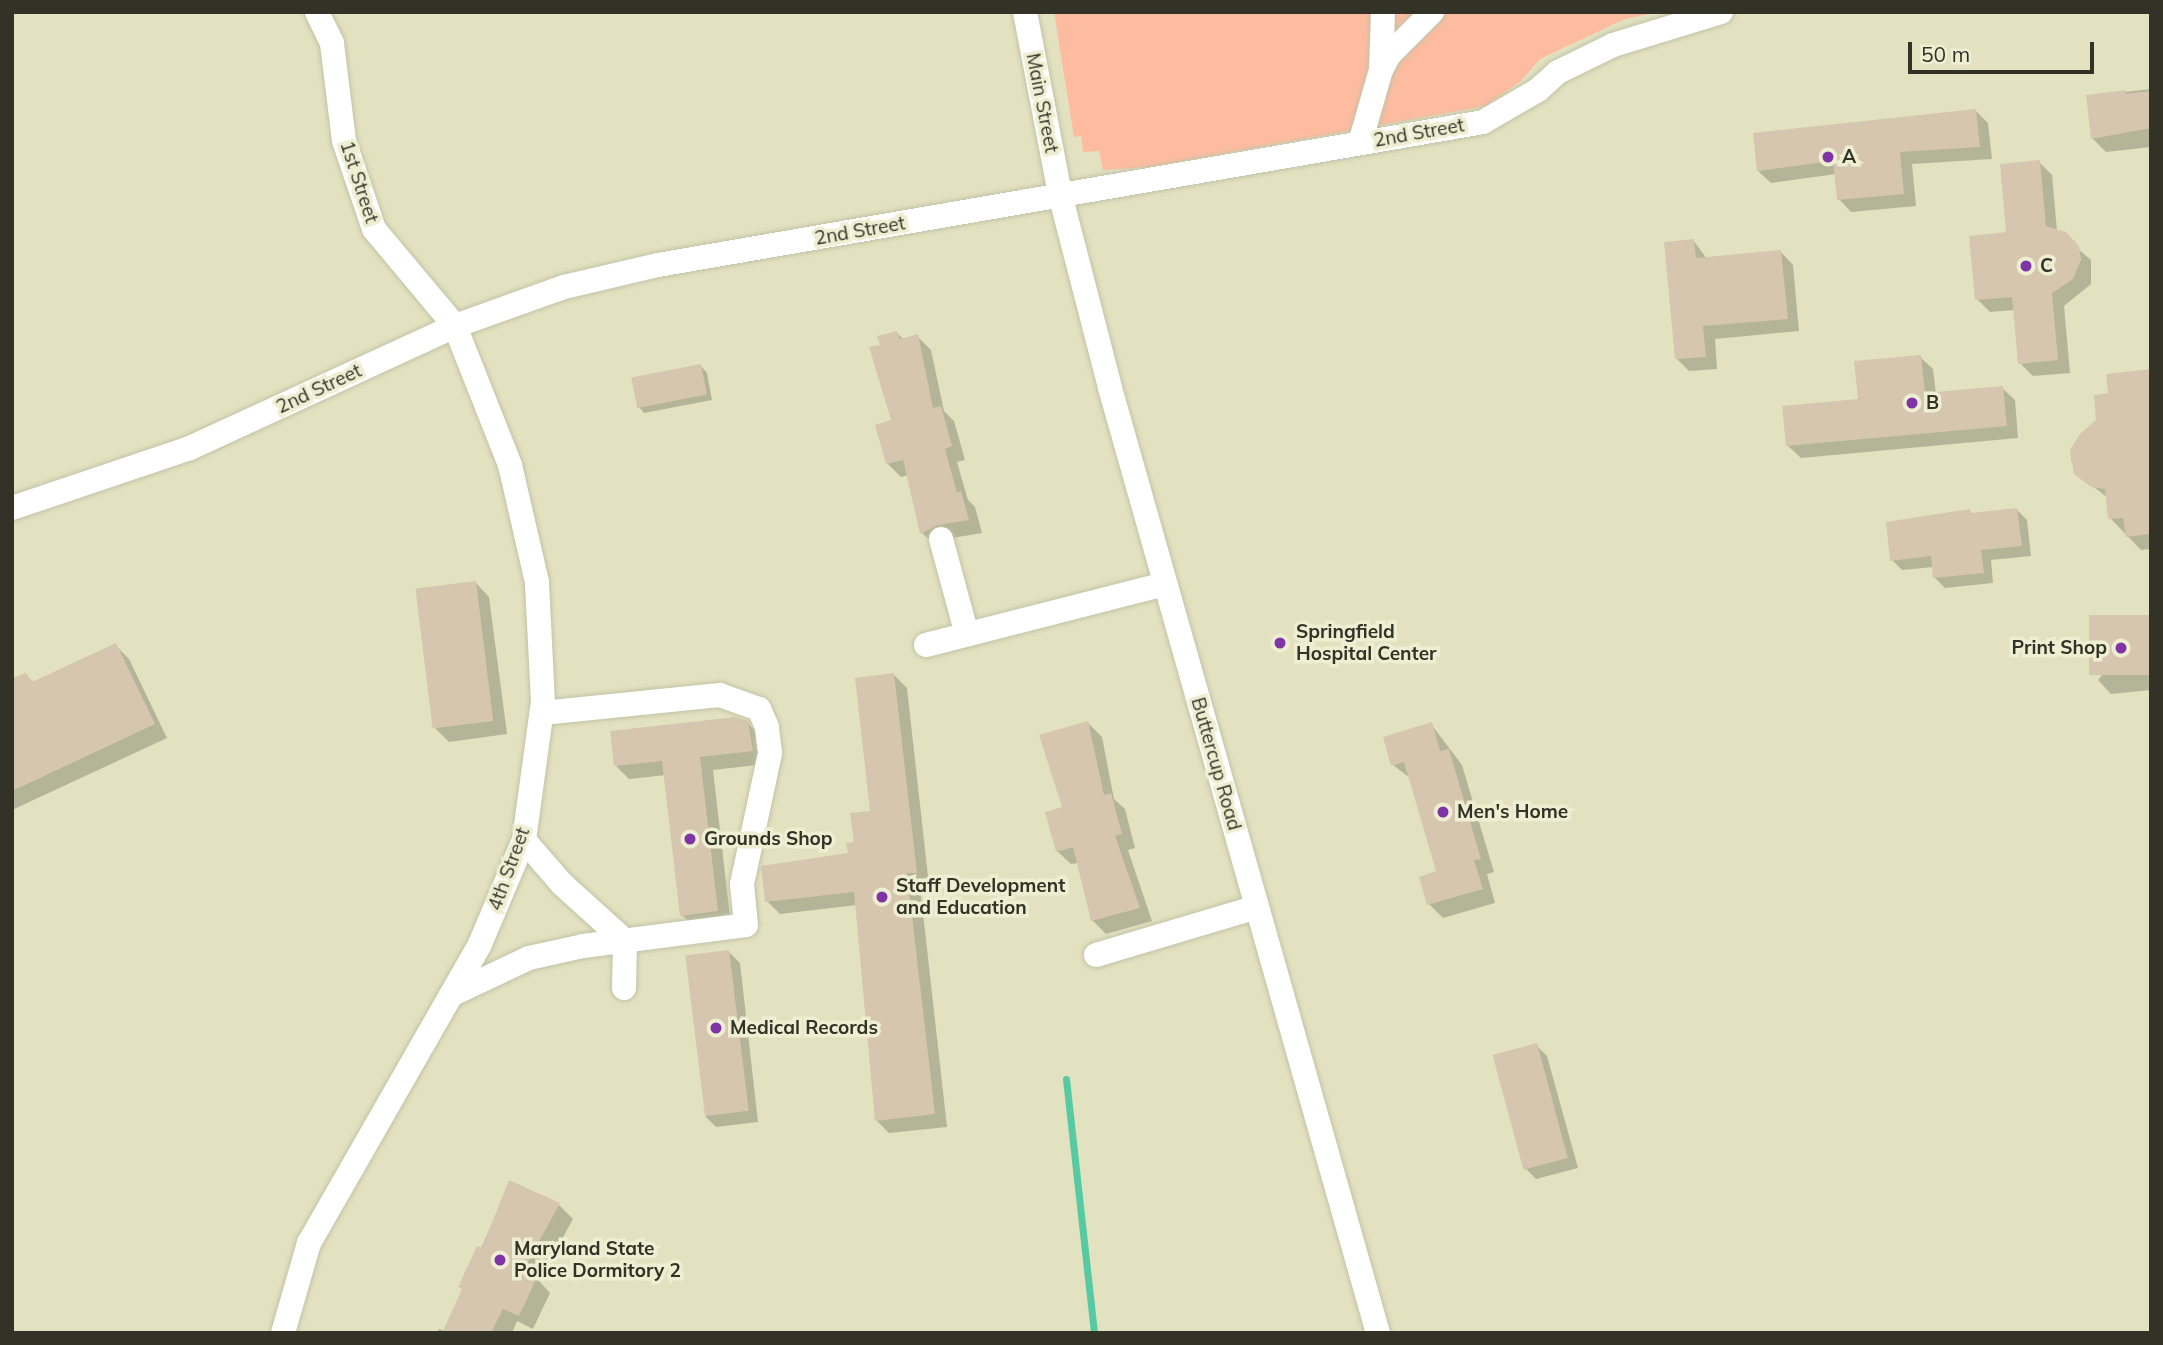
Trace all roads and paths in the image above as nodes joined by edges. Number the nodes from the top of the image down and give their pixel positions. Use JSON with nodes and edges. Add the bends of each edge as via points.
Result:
{"nodes":[{"id":1,"x":317,"y":12,"type":"edge"},
{"id":2,"x":1026,"y":12,"type":"edge"},
{"id":3,"x":1383,"y":12,"type":"edge"},
{"id":4,"x":1432,"y":12,"type":"edge"},
{"id":5,"x":1721,"y":12,"type":"edge"},
{"id":6,"x":1381,"y":70,"type":"junction"},
{"id":7,"x":1360,"y":143,"type":"junction"},
{"id":8,"x":1060,"y":194,"type":"junction"},
{"id":9,"x":455,"y":326,"type":"junction"},
{"id":10,"x":12,"y":508,"type":"edge"},
{"id":11,"x":941,"y":539,"type":"dead end"},
{"id":12,"x":1165,"y":584,"type":"junction"},
{"id":13,"x":968,"y":635,"type":"junction"},
{"id":14,"x":926,"y":645,"type":"dead end"},
{"id":15,"x":542,"y":713,"type":"junction"},
{"id":16,"x":524,"y":840,"type":"junction"},
{"id":17,"x":1257,"y":907,"type":"junction"},
{"id":18,"x":625,"y":941,"type":"junction"},
{"id":19,"x":1096,"y":955,"type":"dead end"},
{"id":20,"x":624,"y":988,"type":"dead end"},
{"id":21,"x":451,"y":995,"type":"junction"},
{"id":22,"x":283,"y":1333,"type":"edge"},
{"id":23,"x":1378,"y":1333,"type":"edge"}],
"edges":[{"from":1,"to":9,"type":"street","name":"1st Street","via":[[332,43],[344,141],[374,229]]},
{"from":2,"to":8,"type":"street","name":"Main Street"},
{"from":3,"to":6,"type":"street"},
{"from":4,"to":6,"type":"street","via":[[1389,55]]},
{"from":5,"to":7,"type":"street","name":"2nd Street","via":[[1614,45],[1558,72],[1538,90],[1483,122]]},
{"from":6,"to":7,"type":"street"},
{"from":7,"to":8,"type":"street","name":"2nd Street"},
{"from":8,"to":9,"type":"street","name":"2nd Street","via":[[658,265],[564,287]]},
{"from":8,"to":12,"type":"street","name":"Buttercup Road"},
{"from":9,"to":10,"type":"street","name":"2nd Street","via":[[190,448],[95,484]]},
{"from":9,"to":15,"type":"street","name":"4th Street","via":[[510,465],[525,521],[542,636]]},
{"from":11,"to":13,"type":"street"},
{"from":12,"to":13,"type":"street"},
{"from":12,"to":17,"type":"street","name":"Buttercup Road"},
{"from":13,"to":14,"type":"street"},
{"from":15,"to":16,"type":"street","name":"4th Street"},
{"from":15,"to":18,"type":"street","via":[[720,695],[759,709],[767,727],[770,753],[742,884],[746,925]]},
{"from":16,"to":18,"type":"street","via":[[562,884]]},
{"from":16,"to":21,"type":"street","name":"4th Street","via":[[480,944]]},
{"from":17,"to":19,"type":"street"},
{"from":17,"to":23,"type":"street","name":"Buttercup Road"},
{"from":18,"to":20,"type":"street"},
{"from":18,"to":21,"type":"street","via":[[529,958]]},
{"from":21,"to":22,"type":"street","name":"4th Street","via":[[309,1244]]}]}
